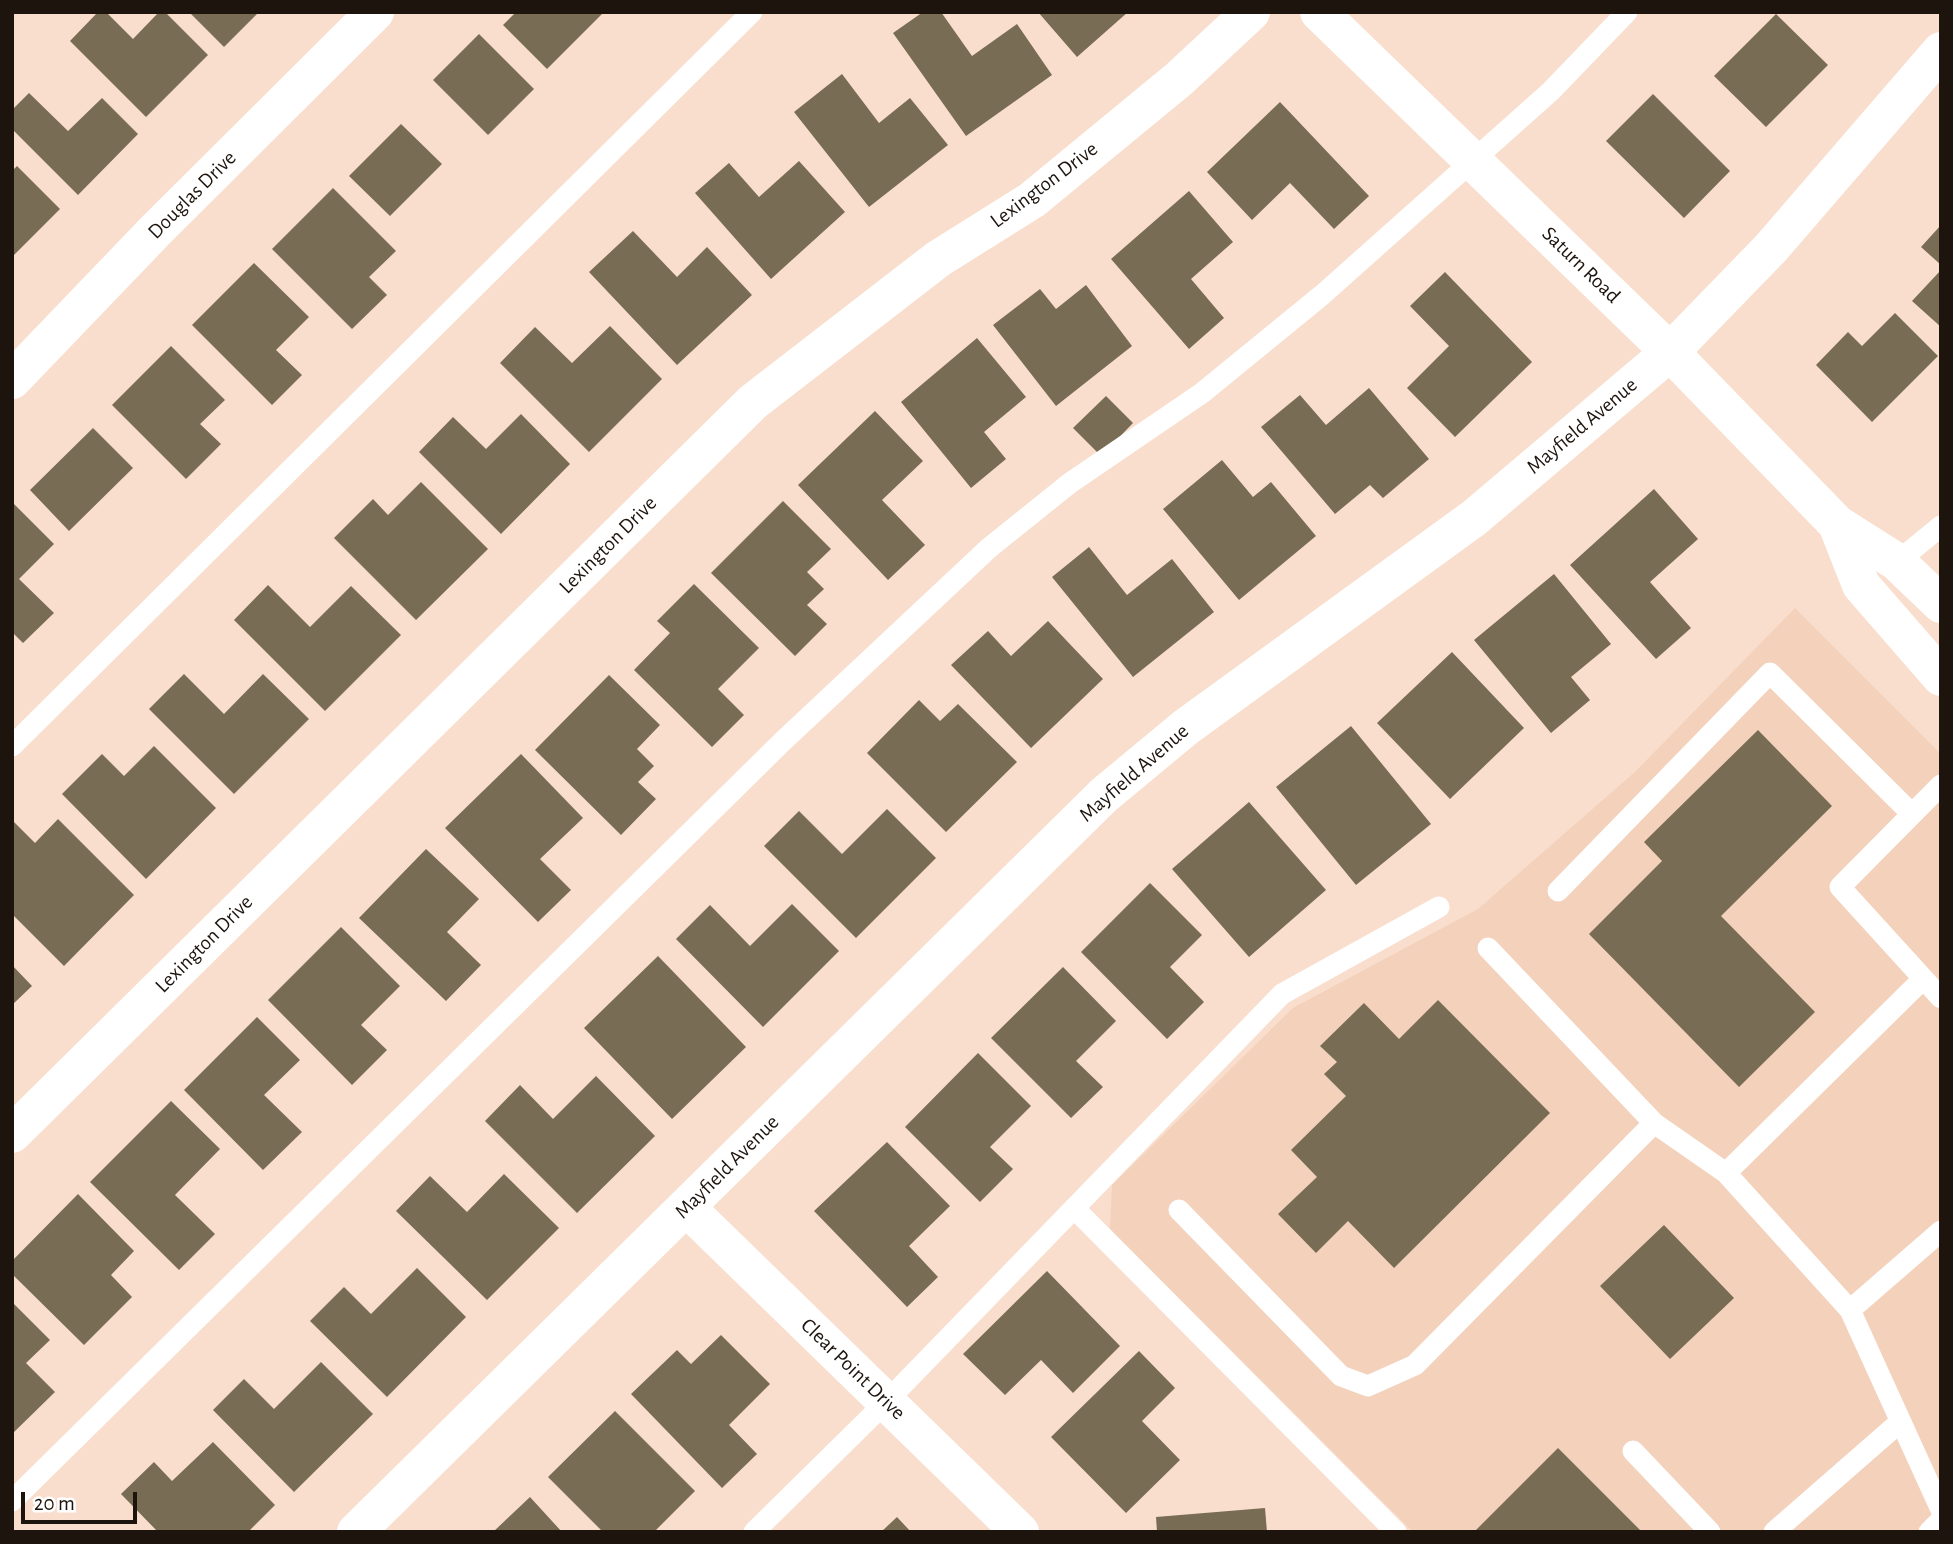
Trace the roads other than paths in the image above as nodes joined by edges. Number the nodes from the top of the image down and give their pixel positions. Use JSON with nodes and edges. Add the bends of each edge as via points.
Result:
{"nodes":[{"id":1,"x":375,"y":12,"type":"edge"},
{"id":2,"x":752,"y":12,"type":"edge"},
{"id":3,"x":1251,"y":12,"type":"edge"},
{"id":4,"x":1319,"y":12,"type":"edge"},
{"id":5,"x":1627,"y":12,"type":"edge"},
{"id":6,"x":1941,"y":51,"type":"edge"},
{"id":7,"x":1471,"y":159,"type":"junction"},
{"id":8,"x":1670,"y":352,"type":"junction"},
{"id":9,"x":12,"y":380,"type":"edge"},
{"id":10,"x":1837,"y":524,"type":"junction"},
{"id":11,"x":1941,"y":526,"type":"edge"},
{"id":12,"x":1898,"y":562,"type":"junction"},
{"id":13,"x":1941,"y":604,"type":"edge"},
{"id":14,"x":1941,"y":677,"type":"edge"},
{"id":15,"x":12,"y":746,"type":"edge"},
{"id":16,"x":1941,"y":785,"type":"edge"},
{"id":17,"x":1912,"y":814,"type":"junction"},
{"id":18,"x":1558,"y":891,"type":"dead end"},
{"id":19,"x":1439,"y":907,"type":"dead end"},
{"id":20,"x":1488,"y":948,"type":"dead end"},
{"id":21,"x":1922,"y":980,"type":"junction"},
{"id":22,"x":1941,"y":998,"type":"edge"},
{"id":23,"x":1654,"y":1123,"type":"junction"},
{"id":24,"x":12,"y":1134,"type":"edge"},
{"id":25,"x":1726,"y":1173,"type":"junction"},
{"id":26,"x":686,"y":1207,"type":"junction"},
{"id":27,"x":1074,"y":1208,"type":"junction"},
{"id":28,"x":1180,"y":1210,"type":"dead end"},
{"id":29,"x":1937,"y":1241,"type":"edge"},
{"id":30,"x":1850,"y":1310,"type":"junction"},
{"id":31,"x":887,"y":1401,"type":"junction"},
{"id":32,"x":1900,"y":1422,"type":"junction"},
{"id":33,"x":1633,"y":1451,"type":"dead end"},
{"id":34,"x":12,"y":1501,"type":"edge"},
{"id":35,"x":1941,"y":1510,"type":"edge"},
{"id":36,"x":1941,"y":1520,"type":"edge"},
{"id":37,"x":356,"y":1532,"type":"edge"},
{"id":38,"x":754,"y":1532,"type":"edge"},
{"id":39,"x":1020,"y":1532,"type":"edge"},
{"id":40,"x":1396,"y":1532,"type":"edge"},
{"id":41,"x":1710,"y":1532,"type":"edge"},
{"id":42,"x":1774,"y":1532,"type":"edge"},
{"id":43,"x":1929,"y":1532,"type":"edge"}],
"edges":[{"from":1,"to":9,"type":"street","name":"Douglas Drive"},
{"from":2,"to":15,"type":"lane"},
{"from":3,"to":24,"type":"street","name":"Lexington Drive","via":[[1180,79],[1032,200],[938,259],[753,402]]},
{"from":4,"to":7,"type":"street","name":"Saturn Road"},
{"from":5,"to":7,"type":"lane","via":[[1551,92]]},
{"from":6,"to":8,"type":"street","name":"Mayfield Avenue","via":[[1771,248]]},
{"from":7,"to":8,"type":"street","name":"Saturn Road"},
{"from":7,"to":34,"type":"lane","via":[[1322,295],[1202,393],[1070,483],[989,548],[782,741]]},
{"from":8,"to":10,"type":"street","name":"Saturn Road"},
{"from":8,"to":26,"type":"street","name":"Mayfield Avenue","via":[[1474,518],[1186,727],[1104,796]]},
{"from":10,"to":12,"type":"street","name":"Saturn Road"},
{"from":10,"to":14,"type":"street","name":"Saturn Road","via":[[1861,585]]},
{"from":11,"to":12,"type":"lane"},
{"from":12,"to":13,"type":"street","name":"Saturn Road"},
{"from":16,"to":17,"type":"lane"},
{"from":17,"to":18,"type":"lane","via":[[1770,673]]},
{"from":17,"to":21,"type":"lane","via":[[1840,887]]},
{"from":19,"to":27,"type":"lane","via":[[1282,994]]},
{"from":20,"to":23,"type":"lane"},
{"from":21,"to":22,"type":"lane"},
{"from":21,"to":25,"type":"lane"},
{"from":23,"to":25,"type":"lane"},
{"from":23,"to":28,"type":"lane","via":[[1415,1365],[1368,1387],[1341,1376]]},
{"from":25,"to":30,"type":"lane"},
{"from":26,"to":31,"type":"street","name":"Clear Point Drive"},
{"from":26,"to":37,"type":"street","name":"Mayfield Avenue"},
{"from":27,"to":31,"type":"lane"},
{"from":27,"to":40,"type":"lane"},
{"from":29,"to":30,"type":"lane"},
{"from":30,"to":32,"type":"lane"},
{"from":31,"to":38,"type":"lane"},
{"from":31,"to":39,"type":"street","name":"Clear Point Drive"},
{"from":32,"to":35,"type":"lane"},
{"from":32,"to":42,"type":"lane"},
{"from":33,"to":41,"type":"lane"},
{"from":36,"to":43,"type":"lane"}]}
